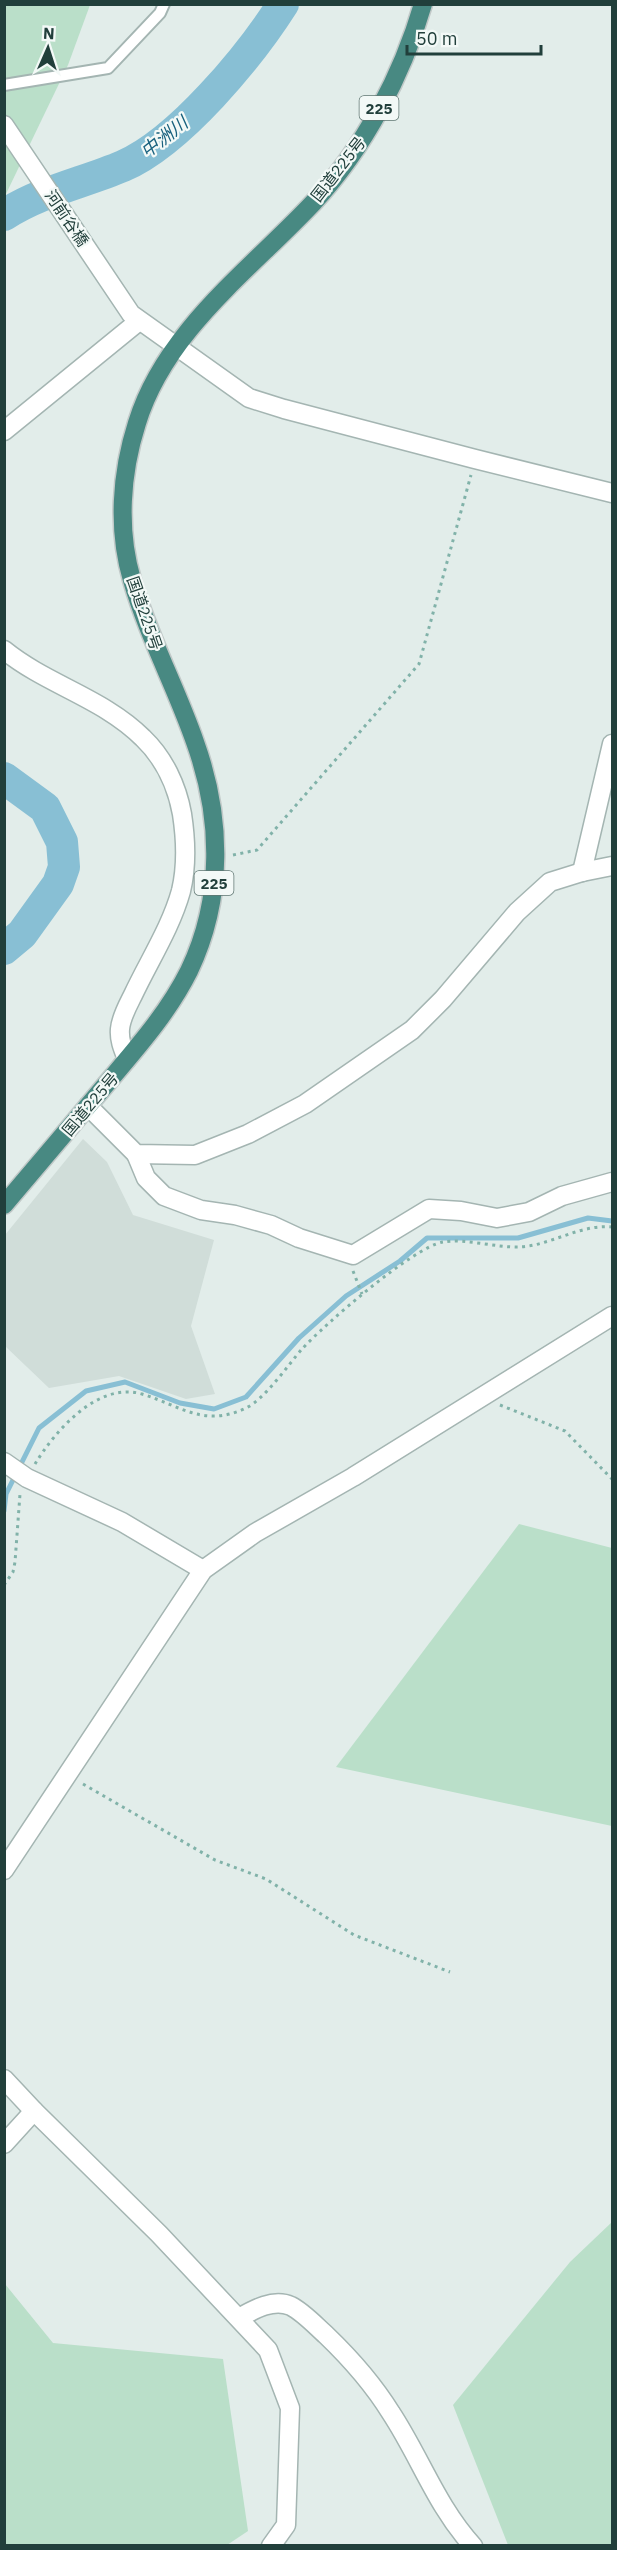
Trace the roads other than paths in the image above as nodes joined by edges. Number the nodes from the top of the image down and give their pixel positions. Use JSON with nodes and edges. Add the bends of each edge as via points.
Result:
{"nodes":[{"id":1,"x":164,"y":4,"type":"edge"},
{"id":2,"x":423,"y":4,"type":"edge"},
{"id":3,"x":4,"y":85,"type":"edge"},
{"id":4,"x":4,"y":125,"type":"edge"},
{"id":5,"x":139,"y":321,"type":"junction"},
{"id":6,"x":176,"y":347,"type":"junction"},
{"id":7,"x":4,"y":431,"type":"edge"},
{"id":8,"x":612,"y":493,"type":"edge"},
{"id":9,"x":4,"y":650,"type":"edge"},
{"id":10,"x":612,"y":744,"type":"edge"},
{"id":11,"x":612,"y":866,"type":"edge"},
{"id":12,"x":582,"y":872,"type":"junction"},
{"id":13,"x":128,"y":1059,"type":"junction"},
{"id":14,"x":88,"y":1106,"type":"junction"},
{"id":15,"x":136,"y":1154,"type":"junction"},
{"id":16,"x":612,"y":1182,"type":"edge"},
{"id":17,"x":4,"y":1205,"type":"edge"},
{"id":18,"x":612,"y":1317,"type":"edge"},
{"id":19,"x":15,"y":1469,"type":"edge"},
{"id":20,"x":203,"y":1570,"type":"junction"},
{"id":21,"x":4,"y":1870,"type":"edge"},
{"id":22,"x":4,"y":2079,"type":"edge"},
{"id":23,"x":34,"y":2111,"type":"junction"},
{"id":24,"x":4,"y":2144,"type":"edge"},
{"id":25,"x":239,"y":2318,"type":"junction"},
{"id":26,"x":271,"y":2546,"type":"edge"},
{"id":27,"x":473,"y":2546,"type":"edge"}],
"edges":[{"from":1,"to":3,"type":"lane","via":[[108,68]]},
{"from":2,"to":6,"type":"highway","name":"国道225号","number":"225","via":[[414,38],[371,126],[347,160],[315,201],[210,306]]},
{"from":4,"to":5,"type":"street","name":"河前谷橋"},
{"from":5,"to":6,"type":"street","name":"河前谷橋"},
{"from":5,"to":7,"type":"street"},
{"from":6,"to":8,"type":"street","name":"河前谷橋","via":[[249,398]]},
{"from":6,"to":13,"type":"highway","name":"国道225号","number":"225","via":[[146,396],[137,422],[122,507],[131,577],[207,780],[217,858],[207,923],[189,970],[154,1027]]},
{"from":9,"to":13,"type":"street","via":[[20,663],[106,707],[144,738],[167,768],[180,805],[186,855],[180,893],[124,1014],[120,1042]]},
{"from":10,"to":12,"type":"street"},
{"from":11,"to":12,"type":"street"},
{"from":12,"to":15,"type":"street","via":[[550,882],[517,912],[412,1030],[305,1104],[248,1134],[195,1155]]},
{"from":13,"to":14,"type":"highway","name":"国道225号","number":"225"},
{"from":14,"to":15,"type":"street"},
{"from":14,"to":17,"type":"highway","name":"国道225号","number":"225"},
{"from":15,"to":16,"type":"street","via":[[146,1178],[164,1196],[201,1210],[271,1225],[353,1255],[429,1209],[497,1218],[529,1212],[562,1196]]},
{"from":18,"to":20,"type":"street","via":[[255,1533]]},
{"from":19,"to":20,"type":"street","via":[[122,1522]]},
{"from":20,"to":21,"type":"street"},
{"from":22,"to":23,"type":"street"},
{"from":23,"to":24,"type":"street"},
{"from":23,"to":25,"type":"street"},
{"from":25,"to":26,"type":"street","via":[[268,2350],[290,2408],[286,2525]]},
{"from":25,"to":27,"type":"street","via":[[258,2307],[290,2305],[351,2359],[391,2413],[442,2506]]}]}
